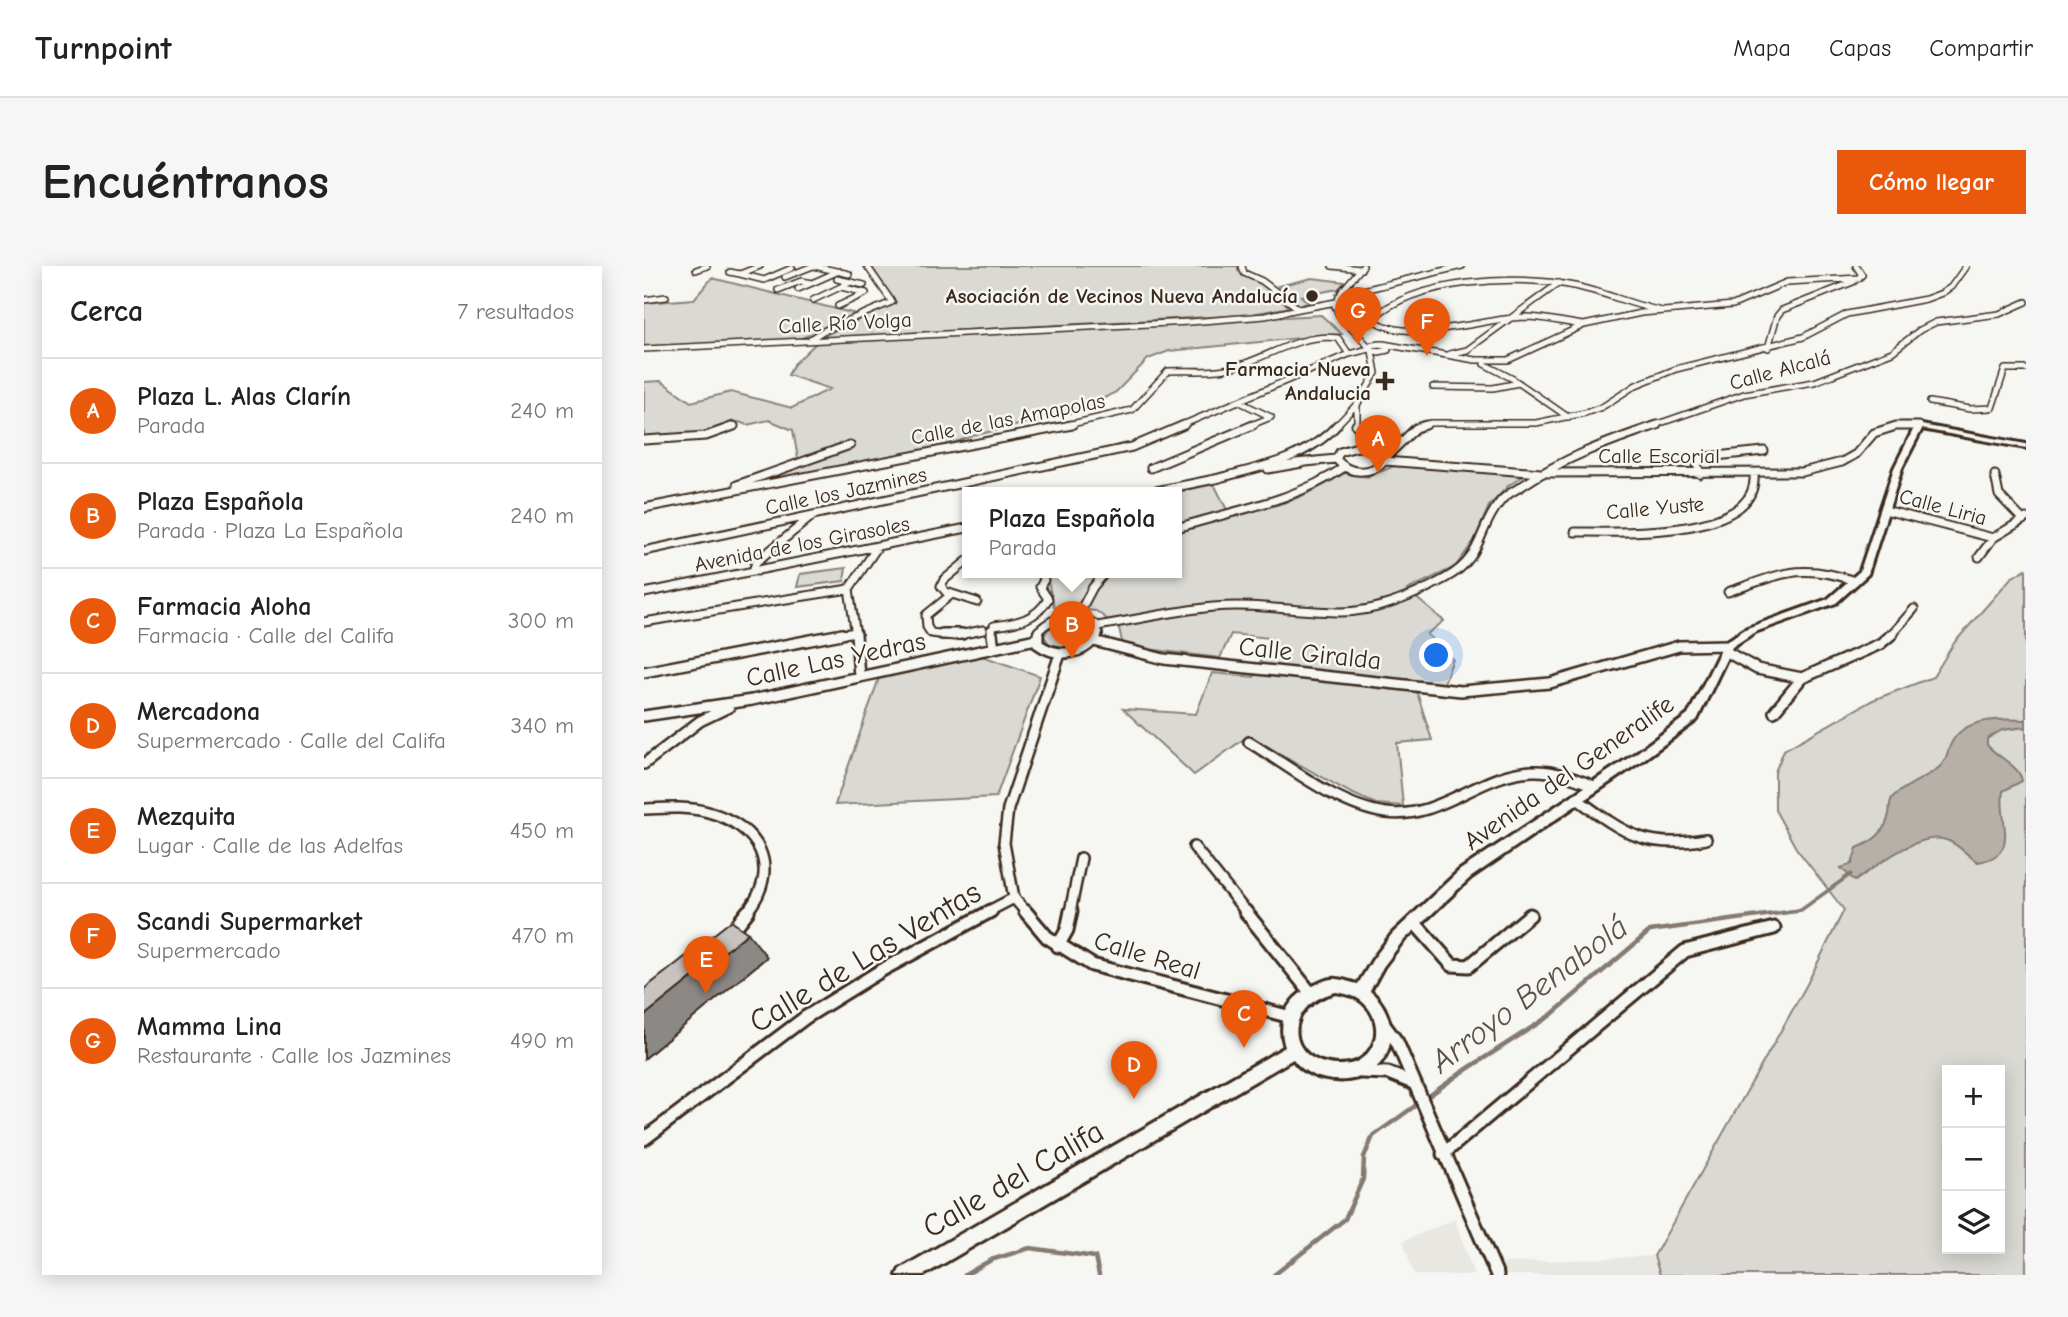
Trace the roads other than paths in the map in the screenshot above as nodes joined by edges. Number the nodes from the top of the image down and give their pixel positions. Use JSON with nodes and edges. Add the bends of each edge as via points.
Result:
{"nodes":[{"id":1,"x":743,"y":266,"type":"edge"},
{"id":2,"x":761,"y":266,"type":"edge"},
{"id":3,"x":782,"y":266,"type":"edge"},
{"id":4,"x":813,"y":266,"type":"edge"},
{"id":5,"x":867,"y":266,"type":"edge"},
{"id":6,"x":1242,"y":266,"type":"edge"},
{"id":7,"x":1332,"y":266,"type":"edge"},
{"id":8,"x":1462,"y":266,"type":"edge"},
{"id":9,"x":1856,"y":266,"type":"edge"},
{"id":10,"x":1966,"y":266,"type":"edge"},
{"id":11,"x":705,"y":267,"type":"edge"},
{"id":12,"x":827,"y":267,"type":"edge"},
{"id":13,"x":696,"y":268,"type":"edge"},
{"id":14,"x":792,"y":268,"type":"junction"},
{"id":15,"x":1362,"y":268,"type":"edge"},
{"id":16,"x":754,"y":269,"type":"junction"},
{"id":17,"x":802,"y":271,"type":"junction"},
{"id":18,"x":839,"y":271,"type":"junction"},
{"id":19,"x":740,"y":274,"type":"junction"},
{"id":20,"x":776,"y":275,"type":"junction"},
{"id":21,"x":786,"y":277,"type":"junction"},
{"id":22,"x":826,"y":277,"type":"junction"},
{"id":23,"x":1859,"y":278,"type":"junction"},
{"id":24,"x":837,"y":279,"type":"junction"},
{"id":25,"x":876,"y":280,"type":"junction"},
{"id":26,"x":801,"y":281,"type":"junction"},
{"id":27,"x":851,"y":282,"type":"junction"},
{"id":28,"x":812,"y":283,"type":"junction"},
{"id":29,"x":1559,"y":283,"type":"junction"},
{"id":30,"x":864,"y":285,"type":"junction"},
{"id":31,"x":787,"y":286,"type":"junction"},
{"id":32,"x":841,"y":287,"type":"junction"},
{"id":33,"x":798,"y":289,"type":"junction"},
{"id":34,"x":778,"y":290,"type":"dead end"},
{"id":35,"x":854,"y":290,"type":"junction"},
{"id":36,"x":823,"y":295,"type":"junction"},
{"id":37,"x":666,"y":297,"type":"dead end"},
{"id":38,"x":1337,"y":299,"type":"junction"},
{"id":39,"x":644,"y":300,"type":"edge"},
{"id":40,"x":813,"y":300,"type":"dead end"},
{"id":41,"x":2026,"y":302,"type":"edge"},
{"id":42,"x":838,"y":306,"type":"dead end"},
{"id":43,"x":1632,"y":306,"type":"junction"},
{"id":44,"x":1299,"y":309,"type":"junction"},
{"id":45,"x":1662,"y":311,"type":"junction"},
{"id":46,"x":1629,"y":315,"type":"junction"},
{"id":47,"x":1506,"y":319,"type":"junction"},
{"id":48,"x":1555,"y":321,"type":"junction"},
{"id":49,"x":1584,"y":325,"type":"junction"},
{"id":50,"x":1562,"y":333,"type":"junction"},
{"id":51,"x":1358,"y":334,"type":"junction"},
{"id":52,"x":811,"y":340,"type":"junction"},
{"id":53,"x":1384,"y":348,"type":"junction"},
{"id":54,"x":1768,"y":348,"type":"junction"},
{"id":55,"x":644,"y":349,"type":"edge"},
{"id":56,"x":1370,"y":349,"type":"junction"},
{"id":57,"x":1466,"y":350,"type":"junction"},
{"id":58,"x":1349,"y":354,"type":"junction"},
{"id":59,"x":1444,"y":355,"type":"junction"},
{"id":60,"x":1475,"y":360,"type":"junction"},
{"id":61,"x":1508,"y":360,"type":"junction"},
{"id":62,"x":1377,"y":363,"type":"junction"},
{"id":63,"x":2026,"y":369,"type":"edge"},
{"id":64,"x":1513,"y":379,"type":"junction"},
{"id":65,"x":1519,"y":383,"type":"junction"},
{"id":66,"x":1433,"y":387,"type":"dead end"},
{"id":67,"x":1240,"y":402,"type":"junction"},
{"id":68,"x":1930,"y":402,"type":"dead end"},
{"id":69,"x":1357,"y":404,"type":"junction"},
{"id":70,"x":1568,"y":417,"type":"junction"},
{"id":71,"x":734,"y":426,"type":"dead end"},
{"id":72,"x":1919,"y":426,"type":"junction"},
{"id":73,"x":1362,"y":435,"type":"junction"},
{"id":74,"x":644,"y":440,"type":"edge"},
{"id":75,"x":850,"y":445,"type":"dead end"},
{"id":76,"x":2026,"y":446,"type":"edge"},
{"id":77,"x":1357,"y":447,"type":"junction"},
{"id":78,"x":1375,"y":449,"type":"junction"},
{"id":79,"x":1392,"y":449,"type":"junction"},
{"id":80,"x":1765,"y":451,"type":"dead end"},
{"id":81,"x":1336,"y":459,"type":"junction"},
{"id":82,"x":1385,"y":459,"type":"junction"},
{"id":83,"x":1302,"y":463,"type":"junction"},
{"id":84,"x":1270,"y":465,"type":"junction"},
{"id":85,"x":1151,"y":468,"type":"dead end"},
{"id":86,"x":1343,"y":468,"type":"junction"},
{"id":87,"x":1541,"y":473,"type":"junction"},
{"id":88,"x":1700,"y":474,"type":"junction"},
{"id":89,"x":1754,"y":474,"type":"junction"},
{"id":90,"x":1995,"y":475,"type":"dead end"},
{"id":91,"x":1215,"y":479,"type":"junction"},
{"id":92,"x":1176,"y":487,"type":"edge"},
{"id":93,"x":709,"y":495,"type":"junction"},
{"id":94,"x":644,"y":508,"type":"edge"},
{"id":95,"x":1885,"y":510,"type":"junction"},
{"id":96,"x":812,"y":516,"type":"junction"},
{"id":97,"x":2024,"y":519,"type":"edge"},
{"id":98,"x":771,"y":525,"type":"junction"},
{"id":99,"x":1182,"y":526,"type":"edge"},
{"id":100,"x":962,"y":529,"type":"edge"},
{"id":101,"x":1575,"y":532,"type":"dead end"},
{"id":102,"x":785,"y":538,"type":"junction"},
{"id":103,"x":1993,"y":538,"type":"junction"},
{"id":104,"x":878,"y":546,"type":"junction"},
{"id":105,"x":644,"y":551,"type":"edge"},
{"id":106,"x":769,"y":555,"type":"junction"},
{"id":107,"x":1979,"y":557,"type":"dead end"},
{"id":108,"x":789,"y":564,"type":"junction"},
{"id":109,"x":962,"y":565,"type":"edge"},
{"id":110,"x":759,"y":567,"type":"junction"},
{"id":111,"x":1043,"y":578,"type":"edge"},
{"id":112,"x":1101,"y":578,"type":"edge"},
{"id":113,"x":1855,"y":581,"type":"junction"},
{"id":114,"x":849,"y":589,"type":"junction"},
{"id":115,"x":1728,"y":592,"type":"dead end"},
{"id":116,"x":644,"y":593,"type":"edge"},
{"id":117,"x":952,"y":594,"type":"junction"},
{"id":118,"x":977,"y":602,"type":"dead end"},
{"id":119,"x":1914,"y":609,"type":"dead end"},
{"id":120,"x":1078,"y":615,"type":"junction"},
{"id":121,"x":644,"y":622,"type":"edge"},
{"id":122,"x":1097,"y":626,"type":"junction"},
{"id":123,"x":989,"y":629,"type":"junction"},
{"id":124,"x":855,"y":632,"type":"junction"},
{"id":125,"x":1036,"y":639,"type":"junction"},
{"id":126,"x":1094,"y":641,"type":"junction"},
{"id":127,"x":994,"y":648,"type":"junction"},
{"id":128,"x":1726,"y":648,"type":"junction"},
{"id":129,"x":1060,"y":654,"type":"junction"},
{"id":130,"x":644,"y":672,"type":"edge"},
{"id":131,"x":859,"y":677,"type":"junction"},
{"id":132,"x":1802,"y":678,"type":"junction"},
{"id":133,"x":745,"y":701,"type":"junction"},
{"id":134,"x":682,"y":711,"type":"junction"},
{"id":135,"x":1773,"y":712,"type":"dead end"},
{"id":136,"x":644,"y":716,"type":"edge"},
{"id":137,"x":700,"y":721,"type":"junction"},
{"id":138,"x":1250,"y":742,"type":"dead end"},
{"id":139,"x":644,"y":764,"type":"edge"},
{"id":140,"x":1594,"y":786,"type":"junction"},
{"id":141,"x":1576,"y":798,"type":"junction"},
{"id":142,"x":644,"y":809,"type":"edge"},
{"id":143,"x":1706,"y":839,"type":"dead end"},
{"id":144,"x":1194,"y":847,"type":"dead end"},
{"id":145,"x":1080,"y":858,"type":"dead end"},
{"id":146,"x":1014,"y":898,"type":"junction"},
{"id":147,"x":1530,"y":915,"type":"dead end"},
{"id":148,"x":1414,"y":922,"type":"junction"},
{"id":149,"x":1774,"y":928,"type":"dead end"},
{"id":150,"x":724,"y":940,"type":"edge"},
{"id":151,"x":1058,"y":946,"type":"junction"},
{"id":152,"x":1362,"y":991,"type":"junction"},
{"id":153,"x":1310,"y":992,"type":"junction"},
{"id":154,"x":1291,"y":1017,"type":"junction"},
{"id":155,"x":1385,"y":1026,"type":"junction"},
{"id":156,"x":1294,"y":1050,"type":"junction"},
{"id":157,"x":1353,"y":1072,"type":"junction"},
{"id":158,"x":1413,"y":1083,"type":"junction"},
{"id":159,"x":644,"y":1139,"type":"edge"},
{"id":160,"x":1443,"y":1154,"type":"junction"},
{"id":161,"x":906,"y":1275,"type":"edge"},
{"id":162,"x":1497,"y":1275,"type":"edge"}],
"edges":[{"from":1,"to":16,"type":"street"},
{"from":1,"to":19,"type":"street","via":[[730,272]]},
{"from":2,"to":16,"type":"street"},
{"from":3,"to":14,"type":"street"},
{"from":4,"to":12,"type":"street"},
{"from":4,"to":17,"type":"street"},
{"from":5,"to":25,"type":"street"},
{"from":6,"to":44,"type":"street","via":[[1244,272]]},
{"from":7,"to":15,"type":"street"},
{"from":8,"to":38,"type":"street","name":"Calle Río Volga"},
{"from":9,"to":23,"type":"street","via":[[1861,270]]},
{"from":10,"to":54,"type":"street","via":[[1942,293],[1847,314],[1803,337]]},
{"from":11,"to":13,"type":"street"},
{"from":12,"to":18,"type":"street"},
{"from":14,"to":17,"type":"street"},
{"from":14,"to":20,"type":"street"},
{"from":15,"to":38,"type":"street"},
{"from":16,"to":19,"type":"street"},
{"from":17,"to":21,"type":"street"},
{"from":18,"to":22,"type":"street"},
{"from":18,"to":24,"type":"street","via":[[851,273]]},
{"from":19,"to":20,"type":"street","via":[[764,280]]},
{"from":20,"to":21,"type":"street"},
{"from":21,"to":26,"type":"street"},
{"from":22,"to":24,"type":"street"},
{"from":22,"to":28,"type":"street"},
{"from":23,"to":45,"type":"street","via":[[1787,282],[1733,305]]},
{"from":23,"to":54,"type":"street","via":[[1838,291],[1782,310]]},
{"from":24,"to":27,"type":"street"},
{"from":25,"to":30,"type":"street"},
{"from":25,"to":52,"type":"street","via":[[892,302],[889,306]]},
{"from":26,"to":28,"type":"street"},
{"from":26,"to":31,"type":"street"},
{"from":27,"to":30,"type":"street"},
{"from":27,"to":32,"type":"street"},
{"from":28,"to":33,"type":"street"},
{"from":29,"to":43,"type":"street","via":[[1594,290]]},
{"from":29,"to":47,"type":"street"},
{"from":29,"to":47,"type":"street","via":[[1511,281],[1436,290],[1383,308],[1372,319],[1378,326],[1399,331]]},
{"from":30,"to":35,"type":"street"},
{"from":31,"to":33,"type":"street"},
{"from":31,"to":34,"type":"street"},
{"from":32,"to":35,"type":"street"},
{"from":32,"to":36,"type":"street"},
{"from":33,"to":36,"type":"street"},
{"from":35,"to":42,"type":"street","via":[[866,293]]},
{"from":36,"to":40,"type":"street"},
{"from":37,"to":39,"type":"street"},
{"from":38,"to":44,"type":"street","name":"Calle Río Volga"},
{"from":38,"to":51,"type":"street","via":[[1336,313]]},
{"from":41,"to":87,"type":"street","name":"Calle Alcalá","via":[[1999,314],[1936,322],[1892,352],[1865,363],[1814,382],[1744,394],[1605,443]]},
{"from":43,"to":45,"type":"street"},
{"from":43,"to":46,"type":"street"},
{"from":44,"to":52,"type":"street","name":"Calle Río Volga","via":[[1190,321]]},
{"from":45,"to":46,"type":"street"},
{"from":46,"to":49,"type":"street"},
{"from":47,"to":48,"type":"street"},
{"from":47,"to":57,"type":"street"},
{"from":48,"to":49,"type":"street"},
{"from":48,"to":50,"type":"street"},
{"from":49,"to":50,"type":"street"},
{"from":50,"to":61,"type":"street"},
{"from":51,"to":53,"type":"street"},
{"from":51,"to":56,"type":"street"},
{"from":52,"to":55,"type":"street","name":"Calle Río Volga"},
{"from":53,"to":56,"type":"street","name":"Calle los Jazmines"},
{"from":53,"to":59,"type":"street","name":"Calle los Jazmines"},
{"from":53,"to":62,"type":"street"},
{"from":54,"to":70,"type":"street","via":[[1676,369],[1602,407]]},
{"from":56,"to":58,"type":"street","name":"Calle los Jazmines"},
{"from":56,"to":62,"type":"street"},
{"from":57,"to":59,"type":"street"},
{"from":57,"to":60,"type":"street"},
{"from":58,"to":67,"type":"street","name":"Calle los Jazmines"},
{"from":58,"to":93,"type":"street","name":"Calle de las Amapolas","via":[[1338,338],[1313,337],[1232,368],[1168,371],[1140,404],[1111,417]]},
{"from":59,"to":60,"type":"street","name":"Calle los Jazmines"},
{"from":60,"to":61,"type":"street"},
{"from":60,"to":64,"type":"street"},
{"from":61,"to":64,"type":"street"},
{"from":62,"to":69,"type":"street","via":[[1376,374]]},
{"from":63,"to":68,"type":"street","via":[[2005,369],[1992,408]]},
{"from":64,"to":65,"type":"street"},
{"from":65,"to":66,"type":"street","via":[[1493,388]]},
{"from":65,"to":70,"type":"street"},
{"from":67,"to":85,"type":"street","via":[[1271,417]]},
{"from":67,"to":96,"type":"street","name":"Calle los Jazmines","via":[[1132,447]]},
{"from":69,"to":73,"type":"street","via":[[1355,421]]},
{"from":69,"to":84,"type":"street","via":[[1326,435]]},
{"from":70,"to":79,"type":"street","via":[[1523,423],[1430,423],[1416,428]]},
{"from":71,"to":74,"type":"street","via":[[706,436]]},
{"from":72,"to":76,"type":"street"},
{"from":72,"to":89,"type":"street","name":"Calle Escorial","via":[[1896,426],[1874,433],[1856,454],[1826,468]]},
{"from":72,"to":95,"type":"street","via":[[1898,468]]},
{"from":73,"to":77,"type":"street"},
{"from":73,"to":78,"type":"street"},
{"from":75,"to":93,"type":"street"},
{"from":77,"to":78,"type":"street"},
{"from":77,"to":81,"type":"street"},
{"from":78,"to":79,"type":"street"},
{"from":78,"to":82,"type":"street"},
{"from":79,"to":82,"type":"street"},
{"from":80,"to":88,"type":"street","via":[[1706,457],[1697,463]]},
{"from":81,"to":83,"type":"street"},
{"from":81,"to":86,"type":"street"},
{"from":82,"to":86,"type":"street","name":"Calle Escorial","via":[[1378,468],[1365,471]]},
{"from":82,"to":87,"type":"street","name":"Calle Escorial"},
{"from":83,"to":84,"type":"street"},
{"from":83,"to":91,"type":"street"},
{"from":84,"to":91,"type":"street"},
{"from":86,"to":99,"type":"street","via":[[1297,495]]},
{"from":87,"to":88,"type":"street","name":"Calle Escorial"},
{"from":87,"to":122,"type":"street","name":"Calle Alcalá","via":[[1502,499],[1489,517],[1478,549],[1462,568],[1379,607],[1342,611],[1213,607]]},
{"from":88,"to":89,"type":"street","name":"Calle Escorial"},
{"from":89,"to":101,"type":"street","name":"Calle Yuste","via":[[1751,492],[1726,517],[1694,527]]},
{"from":90,"to":97,"type":"street","via":[[1994,488],[2001,502]]},
{"from":91,"to":92,"type":"street"},
{"from":93,"to":94,"type":"street","name":"Calle de las Amapolas"},
{"from":95,"to":103,"type":"street","name":"Calle Liria"},
{"from":95,"to":113,"type":"street","via":[[1864,572]]},
{"from":96,"to":98,"type":"street","name":"Calle los Jazmines"},
{"from":96,"to":102,"type":"street"},
{"from":97,"to":103,"type":"street","name":"Calle Liria"},
{"from":98,"to":102,"type":"street","via":[[785,532]]},
{"from":98,"to":105,"type":"street","name":"Calle los Jazmines"},
{"from":100,"to":104,"type":"street","name":"Avenida de los Girasoles"},
{"from":102,"to":106,"type":"street"},
{"from":103,"to":107,"type":"street","name":"Calle Liria"},
{"from":104,"to":108,"type":"street","name":"Avenida de los Girasoles"},
{"from":104,"to":114,"type":"street"},
{"from":106,"to":108,"type":"street"},
{"from":106,"to":110,"type":"street","via":[[770,563]]},
{"from":108,"to":110,"type":"street","name":"Avenida de los Girasoles"},
{"from":109,"to":117,"type":"street","via":[[941,586]]},
{"from":110,"to":116,"type":"street","name":"Avenida de los Girasoles"},
{"from":111,"to":123,"type":"street","via":[[1040,587],[1048,599],[1046,604],[1024,622]]},
{"from":112,"to":120,"type":"street"},
{"from":113,"to":115,"type":"street","via":[[1806,569]]},
{"from":113,"to":128,"type":"street","via":[[1832,601],[1751,630]]},
{"from":114,"to":121,"type":"street"},
{"from":114,"to":124,"type":"street"},
{"from":117,"to":118,"type":"street"},
{"from":117,"to":123,"type":"street","via":[[926,615],[932,633],[954,636]]},
{"from":119,"to":132,"type":"street","via":[[1880,644]]},
{"from":120,"to":122,"type":"street"},
{"from":120,"to":125,"type":"street","via":[[1045,624]]},
{"from":122,"to":126,"type":"street"},
{"from":123,"to":127,"type":"street"},
{"from":124,"to":130,"type":"street"},
{"from":124,"to":131,"type":"street"},
{"from":125,"to":127,"type":"street","name":"Calle Las Yedras"},
{"from":125,"to":129,"type":"street","via":[[1043,649]]},
{"from":126,"to":128,"type":"street","name":"Calle Giralda","via":[[1164,659],[1461,691],[1550,683],[1679,646]]},
{"from":126,"to":129,"type":"street"},
{"from":127,"to":131,"type":"street","name":"Calle Las Yedras"},
{"from":128,"to":132,"type":"street","via":[[1757,669]]},
{"from":128,"to":140,"type":"street","name":"Avenida del Generalife","via":[[1693,717]]},
{"from":129,"to":146,"type":"street","name":"Calle Real","via":[[1008,809],[1004,843]]},
{"from":131,"to":133,"type":"street","name":"Calle Las Yedras"},
{"from":132,"to":135,"type":"street"},
{"from":133,"to":134,"type":"street","name":"Calle Las Yedras"},
{"from":133,"to":137,"type":"street"},
{"from":134,"to":136,"type":"street","name":"Calle Las Yedras"},
{"from":134,"to":137,"type":"street"},
{"from":137,"to":139,"type":"street"},
{"from":138,"to":140,"type":"street","via":[[1362,808],[1385,813],[1408,814],[1440,806],[1522,772],[1546,771]]},
{"from":140,"to":141,"type":"street","name":"Avenida del Generalife"},
{"from":141,"to":143,"type":"street","via":[[1645,841],[1670,845]]},
{"from":141,"to":148,"type":"street","name":"Avenida del Generalife","via":[[1465,874]]},
{"from":142,"to":150,"type":"street","via":[[697,808],[722,816],[747,829],[765,853],[764,887],[755,906]]},
{"from":144,"to":153,"type":"street"},
{"from":145,"to":151,"type":"street","via":[[1067,930]]},
{"from":146,"to":151,"type":"street","name":"Calle Real"},
{"from":146,"to":159,"type":"street","name":"Calle de Las Ventas","via":[[807,1016]]},
{"from":147,"to":148,"type":"street","via":[[1469,966],[1452,965]]},
{"from":148,"to":152,"type":"street","name":"Avenida del Generalife","via":[[1378,963]]},
{"from":149,"to":160,"type":"street","via":[[1685,951]]},
{"from":151,"to":154,"type":"street","name":"Calle Real","via":[[1092,965]]},
{"from":152,"to":153,"type":"street","via":[[1336,985]]},
{"from":152,"to":155,"type":"street","via":[[1378,1006]]},
{"from":153,"to":154,"type":"street"},
{"from":154,"to":156,"type":"street","via":[[1289,1034]]},
{"from":155,"to":157,"type":"street","via":[[1381,1049]]},
{"from":155,"to":158,"type":"street"},
{"from":156,"to":157,"type":"street","via":[[1318,1070]]},
{"from":156,"to":161,"type":"street","name":"Calle del Califa"},
{"from":157,"to":158,"type":"street","via":[[1388,1073]]},
{"from":158,"to":160,"type":"street"},
{"from":160,"to":162,"type":"street"}]}
